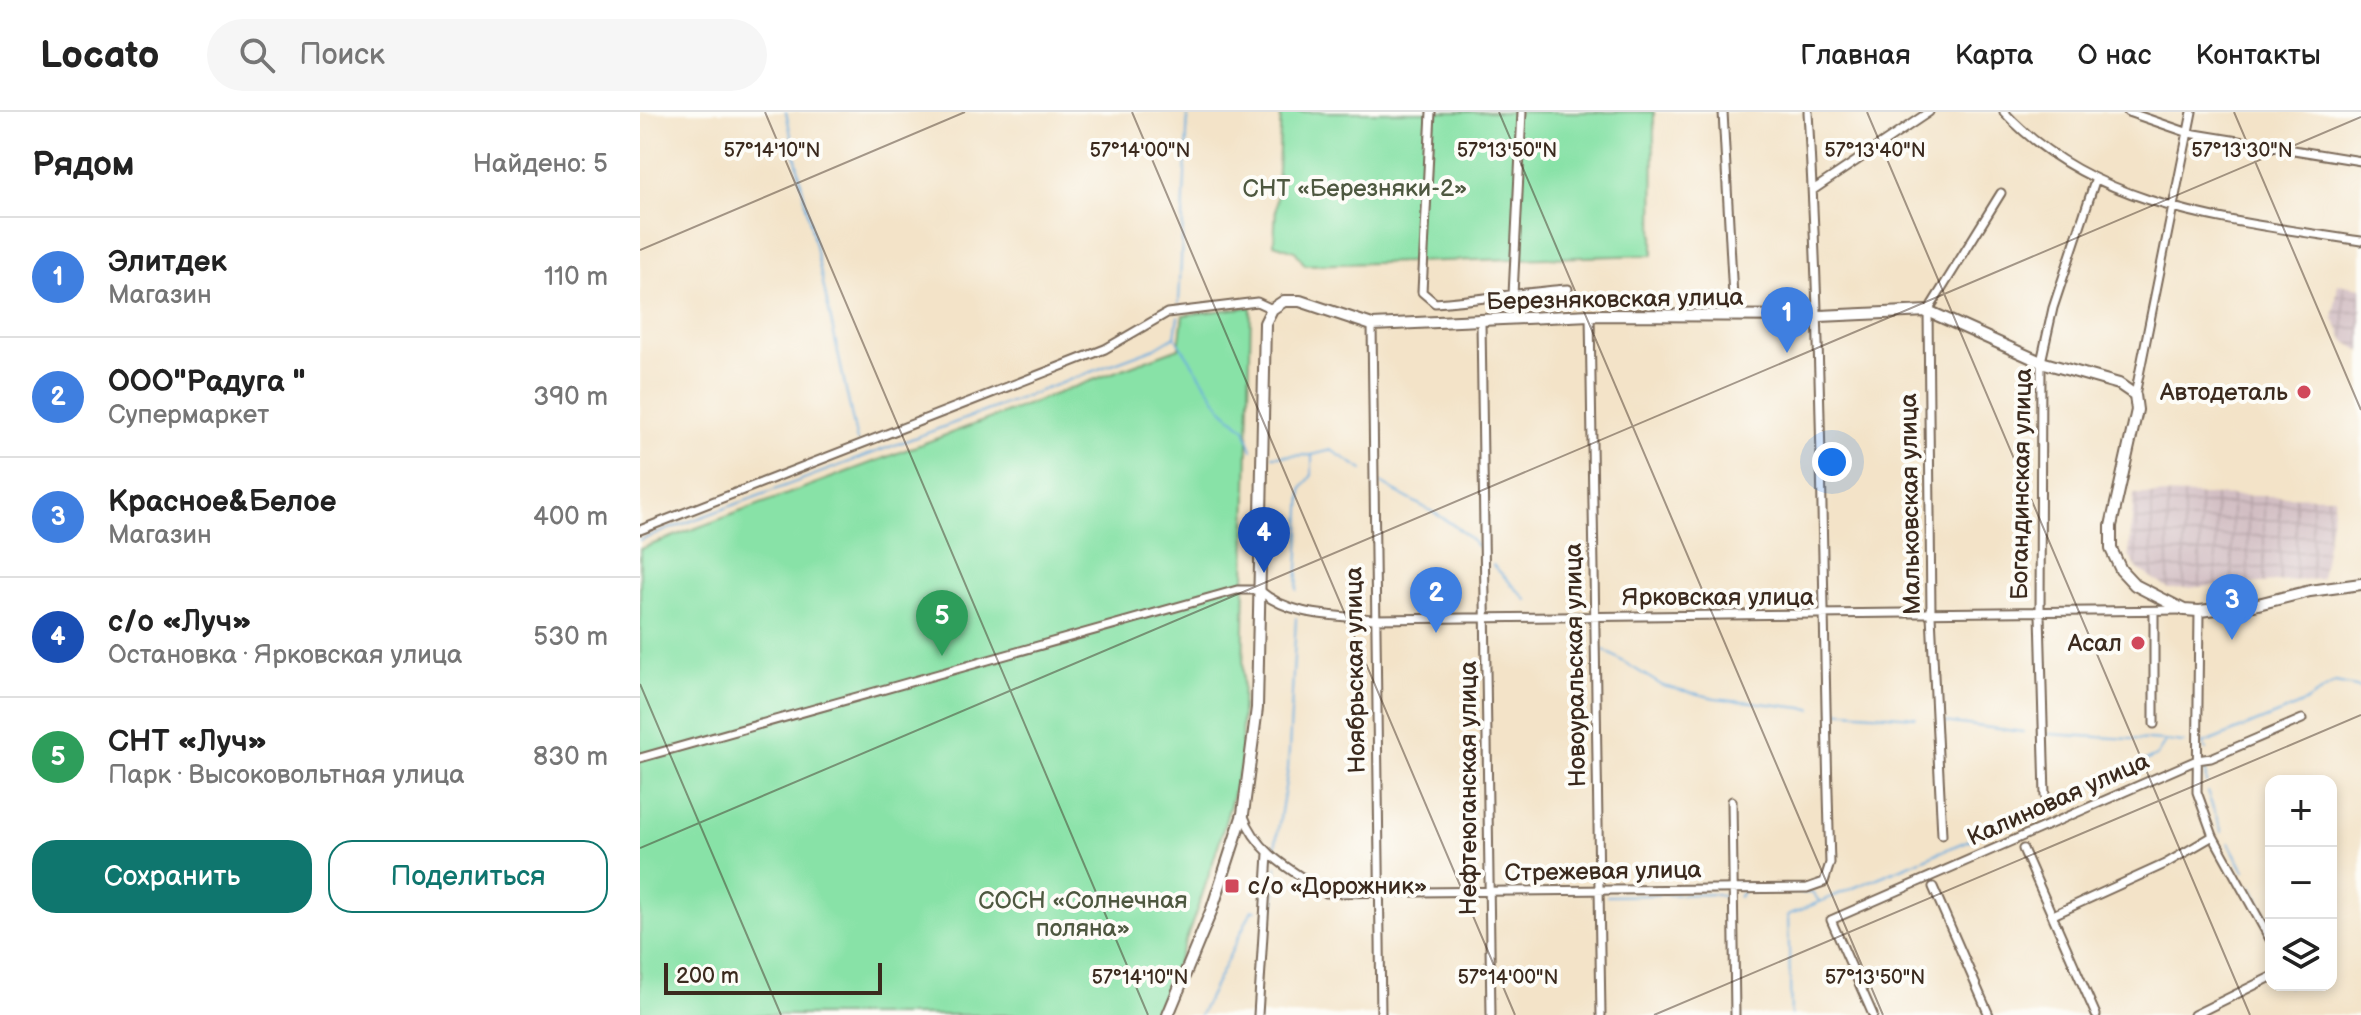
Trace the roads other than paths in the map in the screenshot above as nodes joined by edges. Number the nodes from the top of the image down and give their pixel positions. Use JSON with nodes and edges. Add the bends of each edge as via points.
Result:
{"nodes":[{"id":1,"x":1431,"y":112,"type":"edge"},
{"id":2,"x":1522,"y":112,"type":"edge"},
{"id":3,"x":1723,"y":112,"type":"edge"},
{"id":4,"x":1808,"y":112,"type":"edge"},
{"id":5,"x":1929,"y":112,"type":"edge"},
{"id":6,"x":2004,"y":112,"type":"edge"},
{"id":7,"x":2128,"y":112,"type":"edge"},
{"id":8,"x":2192,"y":112,"type":"edge"},
{"id":9,"x":2189,"y":133,"type":"junction"},
{"id":10,"x":2361,"y":161,"type":"edge"},
{"id":11,"x":2095,"y":181,"type":"junction"},
{"id":12,"x":1813,"y":190,"type":"junction"},
{"id":13,"x":2001,"y":193,"type":"dead end"},
{"id":14,"x":2174,"y":208,"type":"junction"},
{"id":15,"x":2361,"y":241,"type":"edge"},
{"id":16,"x":1568,"y":289,"type":"dead end"},
{"id":17,"x":1513,"y":295,"type":"junction"},
{"id":18,"x":1272,"y":309,"type":"junction"},
{"id":19,"x":1928,"y":311,"type":"junction"},
{"id":20,"x":1590,"y":315,"type":"junction"},
{"id":21,"x":1734,"y":316,"type":"junction"},
{"id":22,"x":1820,"y":316,"type":"junction"},
{"id":23,"x":1516,"y":319,"type":"junction"},
{"id":24,"x":1481,"y":322,"type":"junction"},
{"id":25,"x":1372,"y":325,"type":"junction"},
{"id":26,"x":2041,"y":362,"type":"junction"},
{"id":27,"x":2135,"y":395,"type":"junction"},
{"id":28,"x":640,"y":530,"type":"edge"},
{"id":29,"x":2361,"y":584,"type":"edge"},
{"id":30,"x":1259,"y":590,"type":"junction"},
{"id":31,"x":2184,"y":610,"type":"junction"},
{"id":32,"x":2154,"y":611,"type":"junction"},
{"id":33,"x":2199,"y":611,"type":"junction"},
{"id":34,"x":2040,"y":614,"type":"junction"},
{"id":35,"x":1931,"y":615,"type":"junction"},
{"id":36,"x":1822,"y":616,"type":"junction"},
{"id":37,"x":1594,"y":618,"type":"junction"},
{"id":38,"x":1373,"y":619,"type":"junction"},
{"id":39,"x":1487,"y":619,"type":"junction"},
{"id":40,"x":2302,"y":719,"type":"dead end"},
{"id":41,"x":2154,"y":724,"type":"dead end"},
{"id":42,"x":640,"y":758,"type":"edge"},
{"id":43,"x":2197,"y":760,"type":"junction"},
{"id":44,"x":2045,"y":796,"type":"dead end"},
{"id":45,"x":1732,"y":801,"type":"dead end"},
{"id":46,"x":1243,"y":814,"type":"junction"},
{"id":47,"x":1942,"y":835,"type":"dead end"},
{"id":48,"x":2213,"y":836,"type":"junction"},
{"id":49,"x":2023,"y":849,"type":"dead end"},
{"id":50,"x":1268,"y":854,"type":"junction"},
{"id":51,"x":1933,"y":887,"type":"dead end"},
{"id":52,"x":1733,"y":889,"type":"junction"},
{"id":53,"x":1598,"y":891,"type":"junction"},
{"id":54,"x":1488,"y":893,"type":"junction"},
{"id":55,"x":1380,"y":894,"type":"junction"},
{"id":56,"x":2053,"y":915,"type":"junction"},
{"id":57,"x":2265,"y":930,"type":"edge"},
{"id":58,"x":2265,"y":980,"type":"edge"},
{"id":59,"x":1169,"y":1013,"type":"edge"},
{"id":60,"x":1156,"y":1015,"type":"edge"},
{"id":61,"x":1258,"y":1015,"type":"edge"},
{"id":62,"x":1381,"y":1015,"type":"edge"},
{"id":63,"x":1491,"y":1015,"type":"edge"},
{"id":64,"x":1601,"y":1015,"type":"edge"},
{"id":65,"x":1735,"y":1015,"type":"edge"},
{"id":66,"x":1873,"y":1015,"type":"edge"},
{"id":67,"x":1989,"y":1015,"type":"edge"},
{"id":68,"x":2096,"y":1015,"type":"edge"},
{"id":69,"x":2194,"y":1015,"type":"edge"}],
"edges":[{"from":1,"to":17,"type":"street","via":[[1422,292],[1435,303]]},
{"from":2,"to":17,"type":"street"},
{"from":3,"to":21,"type":"street"},
{"from":4,"to":12,"type":"street"},
{"from":5,"to":12,"type":"street"},
{"from":6,"to":11,"type":"street","via":[[2039,145]]},
{"from":7,"to":9,"type":"street"},
{"from":8,"to":9,"type":"street"},
{"from":9,"to":10,"type":"street"},
{"from":9,"to":14,"type":"street"},
{"from":11,"to":14,"type":"street"},
{"from":11,"to":26,"type":"street","name":"Богандинская улица"},
{"from":12,"to":22,"type":"street"},
{"from":13,"to":19,"type":"street"},
{"from":14,"to":15,"type":"street"},
{"from":14,"to":27,"type":"street"},
{"from":16,"to":17,"type":"street"},
{"from":17,"to":23,"type":"street"},
{"from":18,"to":25,"type":"street","name":"Березняковская улица","via":[[1284,301],[1300,301]]},
{"from":18,"to":28,"type":"street","via":[[1257,302],[1167,313],[1105,349]]},
{"from":18,"to":30,"type":"street","via":[[1265,323]]},
{"from":19,"to":22,"type":"street","name":"Березняковская улица"},
{"from":19,"to":26,"type":"street","name":"Березняковская улица"},
{"from":19,"to":35,"type":"street","name":"Мальковская улица"},
{"from":20,"to":21,"type":"street","name":"Березняковская улица"},
{"from":20,"to":23,"type":"street","name":"Березняковская улица"},
{"from":20,"to":37,"type":"street","name":"Новоуральская улица"},
{"from":21,"to":22,"type":"street","name":"Березняковская улица"},
{"from":22,"to":36,"type":"street"},
{"from":23,"to":24,"type":"street","name":"Березняковская улица"},
{"from":24,"to":25,"type":"street","name":"Березняковская улица"},
{"from":24,"to":39,"type":"street","name":"Нефтеюганская улица"},
{"from":25,"to":38,"type":"street","name":"Ноябрьская улица"},
{"from":26,"to":27,"type":"street","name":"Березняковская улица","via":[[2119,384]]},
{"from":26,"to":34,"type":"street","name":"Богандинская улица"},
{"from":27,"to":31,"type":"street","via":[[2137,410],[2111,526],[2111,549],[2135,585]]},
{"from":29,"to":33,"type":"street"},
{"from":30,"to":38,"type":"street","name":"Ярковская улица","via":[[1275,604],[1299,611]]},
{"from":30,"to":42,"type":"street","via":[[1208,596]]},
{"from":30,"to":46,"type":"street","via":[[1257,708]]},
{"from":31,"to":32,"type":"street","name":"Ярковская улица"},
{"from":31,"to":33,"type":"street"},
{"from":32,"to":34,"type":"street","name":"Ярковская улица"},
{"from":32,"to":41,"type":"street"},
{"from":33,"to":43,"type":"street"},
{"from":34,"to":35,"type":"street","name":"Ярковская улица"},
{"from":34,"to":44,"type":"street","name":"Богандинская улица"},
{"from":35,"to":36,"type":"street","name":"Ярковская улица"},
{"from":35,"to":47,"type":"street","name":"Мальковская улица"},
{"from":36,"to":37,"type":"street","name":"Ярковская улица"},
{"from":36,"to":52,"type":"street","name":"Стрежевая улица","via":[[1830,863],[1824,882],[1807,888]]},
{"from":37,"to":39,"type":"street","name":"Ярковская улица"},
{"from":37,"to":53,"type":"street","name":"Новоуральская улица"},
{"from":38,"to":39,"type":"street","name":"Ярковская улица"},
{"from":38,"to":55,"type":"street","name":"Ноябрьская улица"},
{"from":39,"to":54,"type":"street","name":"Нефтеюганская улица"},
{"from":40,"to":43,"type":"street","name":"Калиновая улица"},
{"from":43,"to":48,"type":"street","via":[[2197,792]]},
{"from":43,"to":66,"type":"street","name":"Калиновая улица","via":[[1831,920]]},
{"from":45,"to":52,"type":"street"},
{"from":46,"to":50,"type":"street","name":"Стрежевая улица","via":[[1249,832]]},
{"from":46,"to":59,"type":"street","via":[[1212,909]]},
{"from":48,"to":56,"type":"street"},
{"from":48,"to":57,"type":"street"},
{"from":49,"to":56,"type":"street"},
{"from":50,"to":55,"type":"street","name":"Стрежевая улица","via":[[1326,893]]},
{"from":50,"to":61,"type":"street"},
{"from":51,"to":67,"type":"street"},
{"from":52,"to":53,"type":"street","name":"Стрежевая улица"},
{"from":52,"to":65,"type":"street"},
{"from":53,"to":54,"type":"street","name":"Стрежевая улица"},
{"from":53,"to":64,"type":"street","name":"Новоуральская улица"},
{"from":54,"to":55,"type":"street","name":"Стрежевая улица"},
{"from":54,"to":63,"type":"street","name":"Нефтеюганская улица"},
{"from":55,"to":62,"type":"street","name":"Ноябрьская улица"},
{"from":56,"to":68,"type":"street"},
{"from":58,"to":69,"type":"street"},
{"from":59,"to":60,"type":"street"}]}
